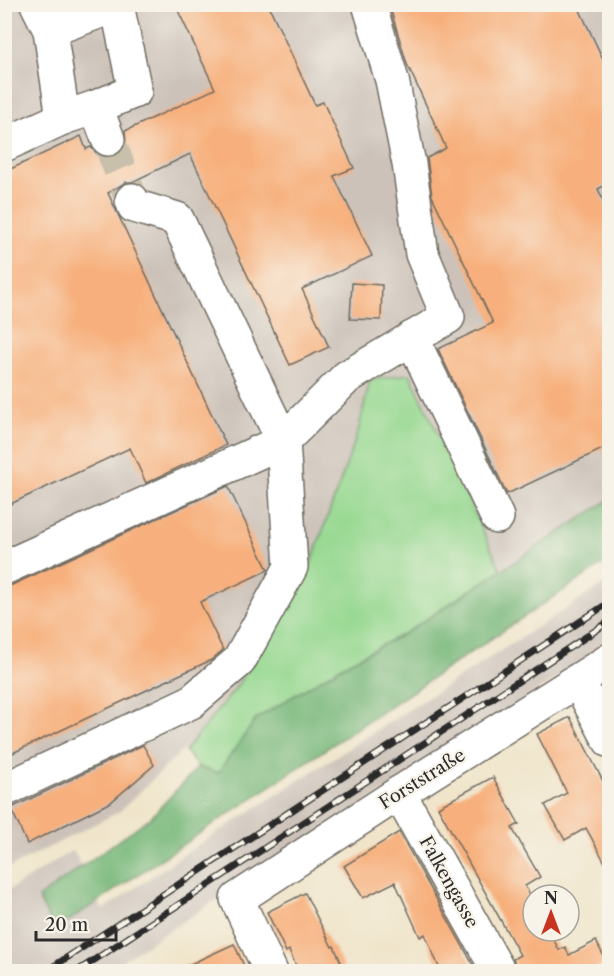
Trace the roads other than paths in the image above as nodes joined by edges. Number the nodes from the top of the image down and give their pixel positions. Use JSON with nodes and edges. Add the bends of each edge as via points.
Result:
{"nodes":[{"id":1,"x":369,"y":4,"type":"edge"},
{"id":2,"x":43,"y":17,"type":"edge"},
{"id":3,"x":96,"y":106,"type":"junction"},
{"id":4,"x":63,"y":118,"type":"junction"},
{"id":5,"x":108,"y":140,"type":"tunnel mouth"},
{"id":6,"x":4,"y":145,"type":"edge"},
{"id":7,"x":132,"y":200,"type":"tunnel mouth"},
{"id":8,"x":412,"y":338,"type":"junction"},
{"id":9,"x":283,"y":441,"type":"junction"},
{"id":10,"x":497,"y":517,"type":"dead end"},
{"id":11,"x":4,"y":568,"type":"edge"},
{"id":12,"x":609,"y":660,"type":"edge"},
{"id":13,"x":578,"y":681,"type":"junction"},
{"id":14,"x":609,"y":741,"type":"edge"},
{"id":15,"x":4,"y":790,"type":"edge"},
{"id":16,"x":399,"y":793,"type":"junction"},
{"id":17,"x":272,"y":972,"type":"edge"},
{"id":18,"x":499,"y":972,"type":"edge"}],
"edges":[{"from":1,"to":8,"type":"street","via":[[392,80],[422,254],[448,317]]},
{"from":2,"to":3,"type":"street","via":[[117,5],[135,91]]},
{"from":2,"to":4,"type":"street"},
{"from":3,"to":4,"type":"street"},
{"from":3,"to":5,"type":"street"},
{"from":4,"to":6,"type":"street"},
{"from":7,"to":9,"type":"street","via":[[134,206],[177,219]]},
{"from":8,"to":9,"type":"street","via":[[347,377]]},
{"from":8,"to":10,"type":"street"},
{"from":9,"to":11,"type":"street"},
{"from":9,"to":15,"type":"street","via":[[291,567],[240,661],[191,702]]},
{"from":12,"to":13,"type":"street","name":"Forststraße"},
{"from":13,"to":14,"type":"street"},
{"from":13,"to":16,"type":"street","name":"Forststraße"},
{"from":16,"to":17,"type":"street","name":"Forststraße","via":[[237,899]]},
{"from":16,"to":18,"type":"street","name":"Falkengasse"}]}
